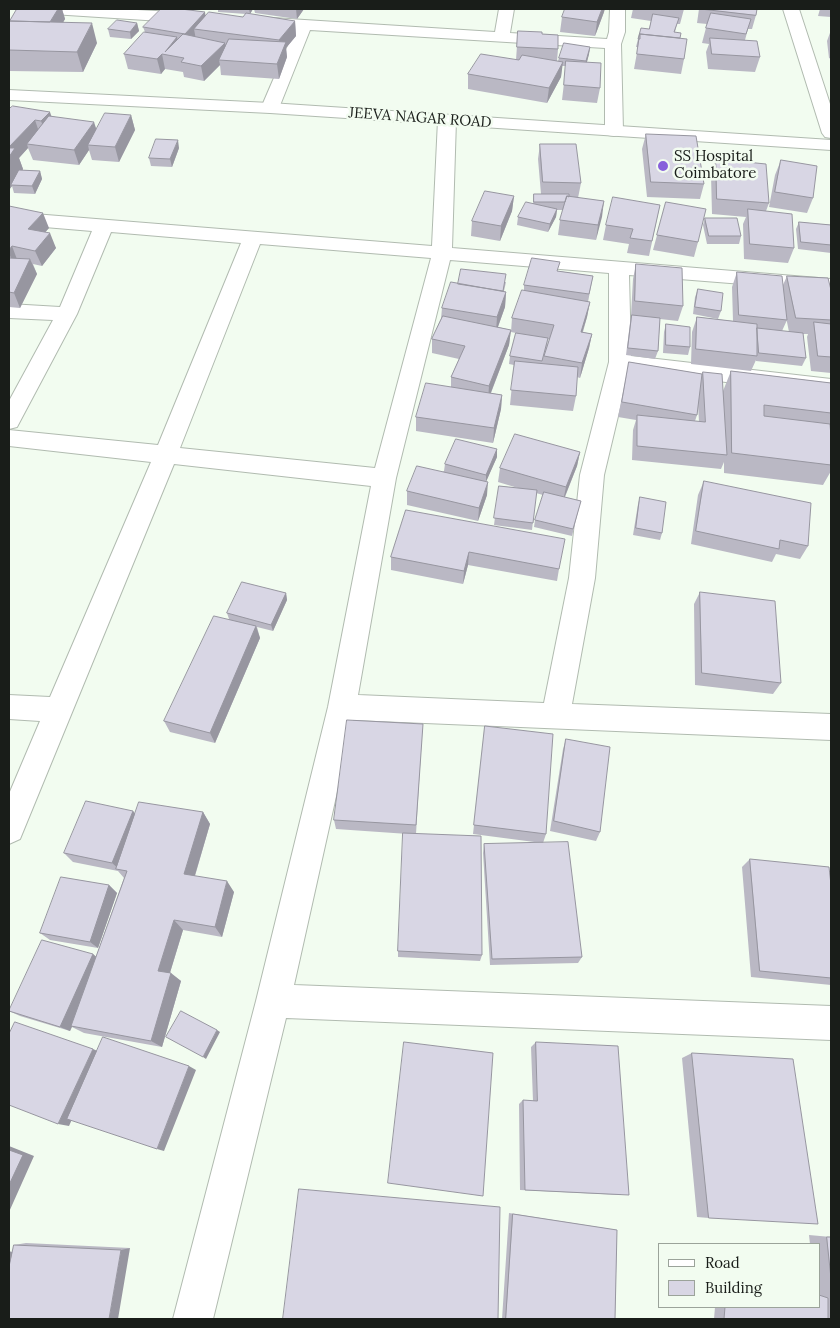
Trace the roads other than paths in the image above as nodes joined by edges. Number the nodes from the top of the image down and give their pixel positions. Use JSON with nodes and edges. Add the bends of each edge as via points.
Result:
{"nodes":[{"id":1,"x":52,"y":9,"type":"edge"},
{"id":2,"x":506,"y":9,"type":"edge"},
{"id":3,"x":618,"y":9,"type":"edge"},
{"id":4,"x":790,"y":9,"type":"edge"},
{"id":5,"x":83,"y":10,"type":"edge"},
{"id":6,"x":207,"y":19,"type":"edge"},
{"id":7,"x":246,"y":21,"type":"edge"},
{"id":8,"x":304,"y":25,"type":"junction"},
{"id":9,"x":502,"y":37,"type":"junction"},
{"id":10,"x":613,"y":44,"type":"junction"},
{"id":11,"x":9,"y":95,"type":"edge"},
{"id":12,"x":270,"y":108,"type":"junction"},
{"id":13,"x":447,"y":120,"type":"junction"},
{"id":14,"x":614,"y":131,"type":"junction"},
{"id":15,"x":831,"y":133,"type":"edge"},
{"id":16,"x":831,"y":145,"type":"edge"},
{"id":17,"x":9,"y":218,"type":"edge"},
{"id":18,"x":104,"y":225,"type":"junction"},
{"id":19,"x":252,"y":238,"type":"junction"},
{"id":20,"x":442,"y":254,"type":"junction"},
{"id":21,"x":619,"y":268,"type":"junction"},
{"id":22,"x":831,"y":285,"type":"edge"},
{"id":23,"x":9,"y":311,"type":"edge"},
{"id":24,"x":66,"y":314,"type":"junction"},
{"id":25,"x":620,"y":362,"type":"junction"},
{"id":26,"x":831,"y":387,"type":"edge"},
{"id":27,"x":9,"y":421,"type":"edge"},
{"id":28,"x":9,"y":438,"type":"edge"},
{"id":29,"x":166,"y":454,"type":"junction"},
{"id":30,"x":384,"y":478,"type":"junction"},
{"id":31,"x":9,"y":706,"type":"edge"},
{"id":32,"x":342,"y":707,"type":"junction"},
{"id":33,"x":58,"y":710,"type":"junction"},
{"id":34,"x":556,"y":715,"type":"junction"},
{"id":35,"x":831,"y":728,"type":"edge"},
{"id":36,"x":9,"y":829,"type":"edge"},
{"id":37,"x":273,"y":1001,"type":"junction"},
{"id":38,"x":831,"y":1023,"type":"edge"},
{"id":39,"x":193,"y":1319,"type":"edge"}],
"edges":[{"from":1,"to":5,"type":"street"},
{"from":2,"to":9,"type":"street"},
{"from":3,"to":10,"type":"street"},
{"from":4,"to":15,"type":"street"},
{"from":5,"to":6,"type":"street"},
{"from":7,"to":8,"type":"street"},
{"from":8,"to":9,"type":"street"},
{"from":8,"to":12,"type":"street"},
{"from":9,"to":10,"type":"street"},
{"from":10,"to":14,"type":"street"},
{"from":11,"to":12,"type":"street","name":"JEEVA NAGAR ROAD"},
{"from":12,"to":13,"type":"street","name":"JEEVA NAGAR ROAD"},
{"from":13,"to":14,"type":"street","name":"JEEVA NAGAR ROAD"},
{"from":13,"to":20,"type":"street"},
{"from":14,"to":16,"type":"street","name":"JEEVA NAGAR ROAD"},
{"from":17,"to":18,"type":"street"},
{"from":18,"to":19,"type":"street"},
{"from":18,"to":24,"type":"street"},
{"from":19,"to":20,"type":"street"},
{"from":19,"to":29,"type":"street"},
{"from":20,"to":21,"type":"street"},
{"from":20,"to":30,"type":"street"},
{"from":21,"to":22,"type":"street"},
{"from":21,"to":25,"type":"street"},
{"from":23,"to":24,"type":"street"},
{"from":24,"to":27,"type":"street"},
{"from":25,"to":26,"type":"street"},
{"from":25,"to":34,"type":"street","via":[[592,476],[582,578]]},
{"from":28,"to":29,"type":"street"},
{"from":29,"to":30,"type":"street"},
{"from":29,"to":33,"type":"street"},
{"from":30,"to":32,"type":"street"},
{"from":31,"to":33,"type":"street"},
{"from":32,"to":34,"type":"street"},
{"from":32,"to":37,"type":"street"},
{"from":33,"to":36,"type":"street"},
{"from":34,"to":35,"type":"street"},
{"from":37,"to":38,"type":"street"},
{"from":37,"to":39,"type":"street"}]}
